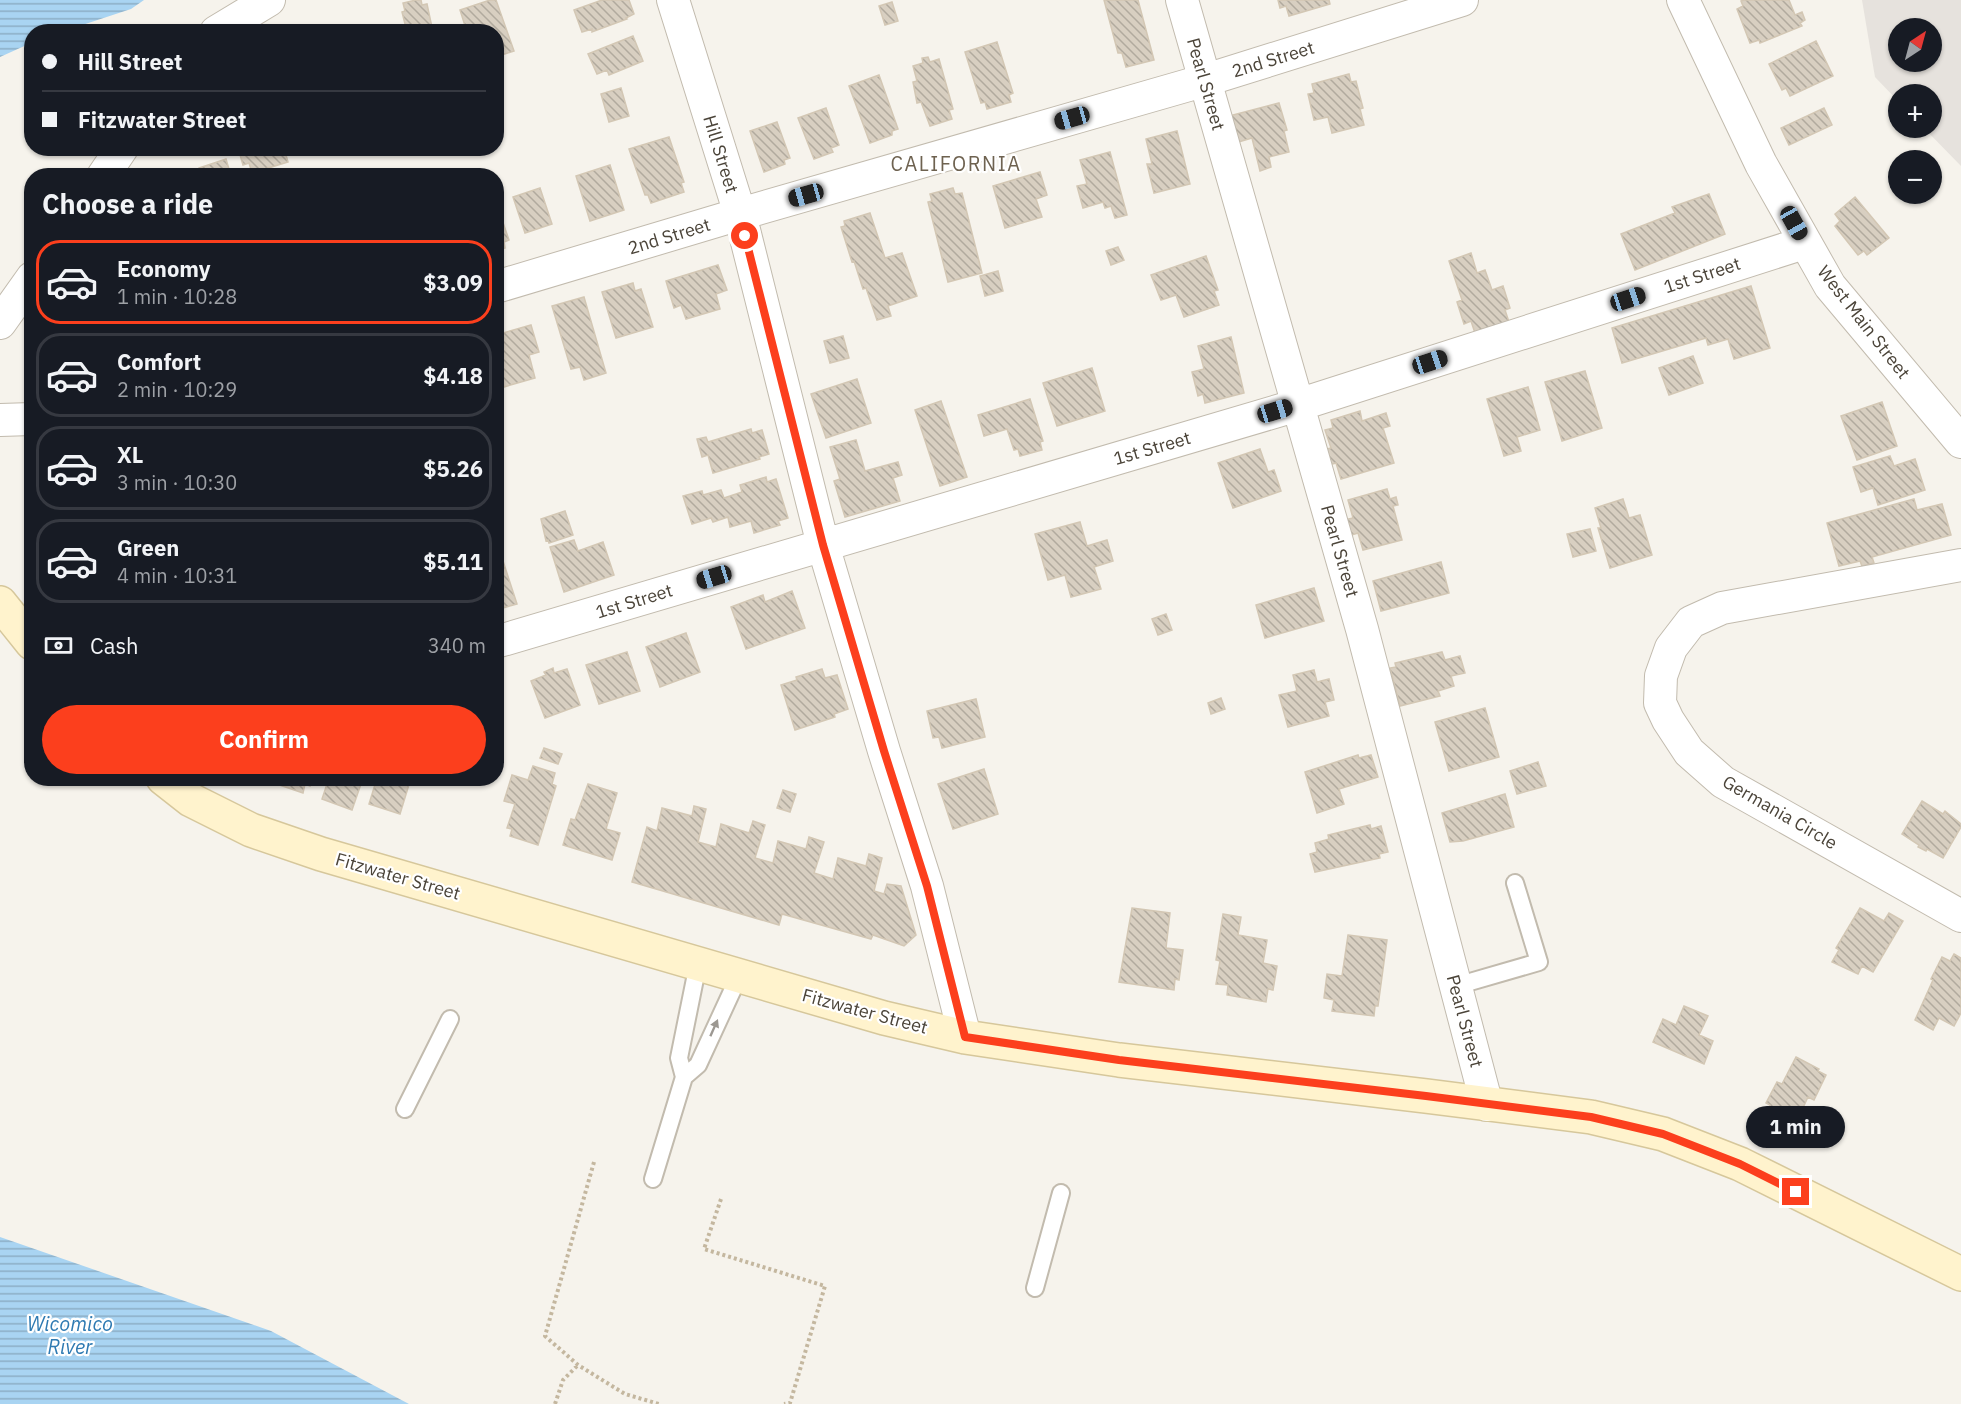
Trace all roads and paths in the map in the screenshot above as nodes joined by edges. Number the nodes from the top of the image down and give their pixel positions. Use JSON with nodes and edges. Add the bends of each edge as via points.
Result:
{"nodes":[{"id":1,"x":268,"y":0,"type":"edge"},
{"id":2,"x":674,"y":0,"type":"edge"},
{"id":3,"x":1182,"y":0,"type":"edge"},
{"id":4,"x":1462,"y":0,"type":"edge"},
{"id":5,"x":1683,"y":0,"type":"edge"},
{"id":6,"x":229,"y":24,"type":"edge"},
{"id":7,"x":1206,"y":80,"type":"junction"},
{"id":8,"x":740,"y":214,"type":"junction"},
{"id":9,"x":1804,"y":243,"type":"junction"},
{"id":10,"x":504,"y":285,"type":"edge"},
{"id":11,"x":24,"y":289,"type":"edge"},
{"id":12,"x":0,"y":323,"type":"edge"},
{"id":13,"x":1298,"y":405,"type":"junction"},
{"id":14,"x":24,"y":419,"type":"edge"},
{"id":15,"x":0,"y":420,"type":"edge"},
{"id":16,"x":1961,"y":442,"type":"edge"},
{"id":17,"x":823,"y":545,"type":"junction"},
{"id":18,"x":1961,"y":565,"type":"edge"},
{"id":19,"x":0,"y":603,"type":"edge"},
{"id":20,"x":24,"y":634,"type":"edge"},
{"id":21,"x":504,"y":640,"type":"edge"},
{"id":22,"x":173,"y":786,"type":"edge"},
{"id":23,"x":1515,"y":883,"type":"dead end"},
{"id":24,"x":1961,"y":916,"type":"edge"},
{"id":25,"x":698,"y":964,"type":"junction"},
{"id":26,"x":739,"y":976,"type":"junction"},
{"id":27,"x":1456,"y":986,"type":"junction"},
{"id":28,"x":450,"y":1019,"type":"dead end"},
{"id":29,"x":965,"y":1037,"type":"junction"},
{"id":30,"x":684,"y":1077,"type":"junction"},
{"id":31,"x":1487,"y":1105,"type":"junction"},
{"id":32,"x":405,"y":1109,"type":"dead end"},
{"id":33,"x":594,"y":1162,"type":"dead end"},
{"id":34,"x":653,"y":1179,"type":"dead end"},
{"id":35,"x":1061,"y":1193,"type":"dead end"},
{"id":36,"x":721,"y":1199,"type":"dead end"},
{"id":37,"x":1961,"y":1274,"type":"edge"},
{"id":38,"x":1035,"y":1288,"type":"dead end"},
{"id":39,"x":578,"y":1365,"type":"junction"},
{"id":40,"x":555,"y":1404,"type":"edge"},
{"id":41,"x":659,"y":1404,"type":"edge"},
{"id":42,"x":784,"y":1404,"type":"edge"}],
"edges":[{"from":1,"to":6,"type":"street"},
{"from":2,"to":8,"type":"street","name":"Hill Street"},
{"from":3,"to":7,"type":"street","name":"Pearl Street"},
{"from":4,"to":7,"type":"street","name":"2nd Street"},
{"from":5,"to":9,"type":"street","name":"West Main Street","via":[[1761,164]]},
{"from":7,"to":8,"type":"street","name":"2nd Street"},
{"from":7,"to":13,"type":"street","name":"Pearl Street"},
{"from":8,"to":10,"type":"street","name":"2nd Street"},
{"from":8,"to":17,"type":"street","name":"Hill Street"},
{"from":9,"to":13,"type":"street","name":"1st Street"},
{"from":9,"to":16,"type":"street","name":"West Main Street","via":[[1830,286]]},
{"from":11,"to":12,"type":"street"},
{"from":13,"to":17,"type":"street","name":"1st Street"},
{"from":13,"to":27,"type":"street","name":"Pearl Street"},
{"from":14,"to":15,"type":"street"},
{"from":17,"to":21,"type":"street","name":"1st Street"},
{"from":17,"to":29,"type":"street","name":"Hill Street","via":[[927,886]]},
{"from":18,"to":24,"type":"street","name":"Germania Circle","via":[[1722,608],[1701,617],[1691,622],[1671,648],[1662,676],[1660,703],[1689,752],[1723,782]]},
{"from":19,"to":20,"type":"street"},
{"from":22,"to":25,"type":"street","name":"Fitzwater Street","via":[[191,800],[251,830],[321,854]]},
{"from":23,"to":27,"type":"lane","via":[[1539,962]]},
{"from":25,"to":26,"type":"street","name":"Fitzwater Street"},
{"from":25,"to":30,"type":"lane","via":[[680,1058]]},
{"from":26,"to":29,"type":"street","name":"Fitzwater Street"},
{"from":30,"to":26,"type":"lane","one_way":true,"via":[[698,1065]]},
{"from":27,"to":31,"type":"street","name":"Pearl Street"},
{"from":28,"to":32,"type":"lane"},
{"from":29,"to":31,"type":"street","name":"Fitzwater Street"},
{"from":30,"to":34,"type":"lane"},
{"from":31,"to":37,"type":"street","name":"Fitzwater Street","via":[[1591,1117],[1663,1134],[1740,1164]]},
{"from":33,"to":39,"type":"path","via":[[545,1336]]},
{"from":35,"to":38,"type":"lane"},
{"from":36,"to":42,"type":"path","via":[[704,1249],[825,1286],[790,1403]]},
{"from":39,"to":40,"type":"path","via":[[563,1380]]},
{"from":39,"to":41,"type":"path","via":[[625,1394]]}]}
